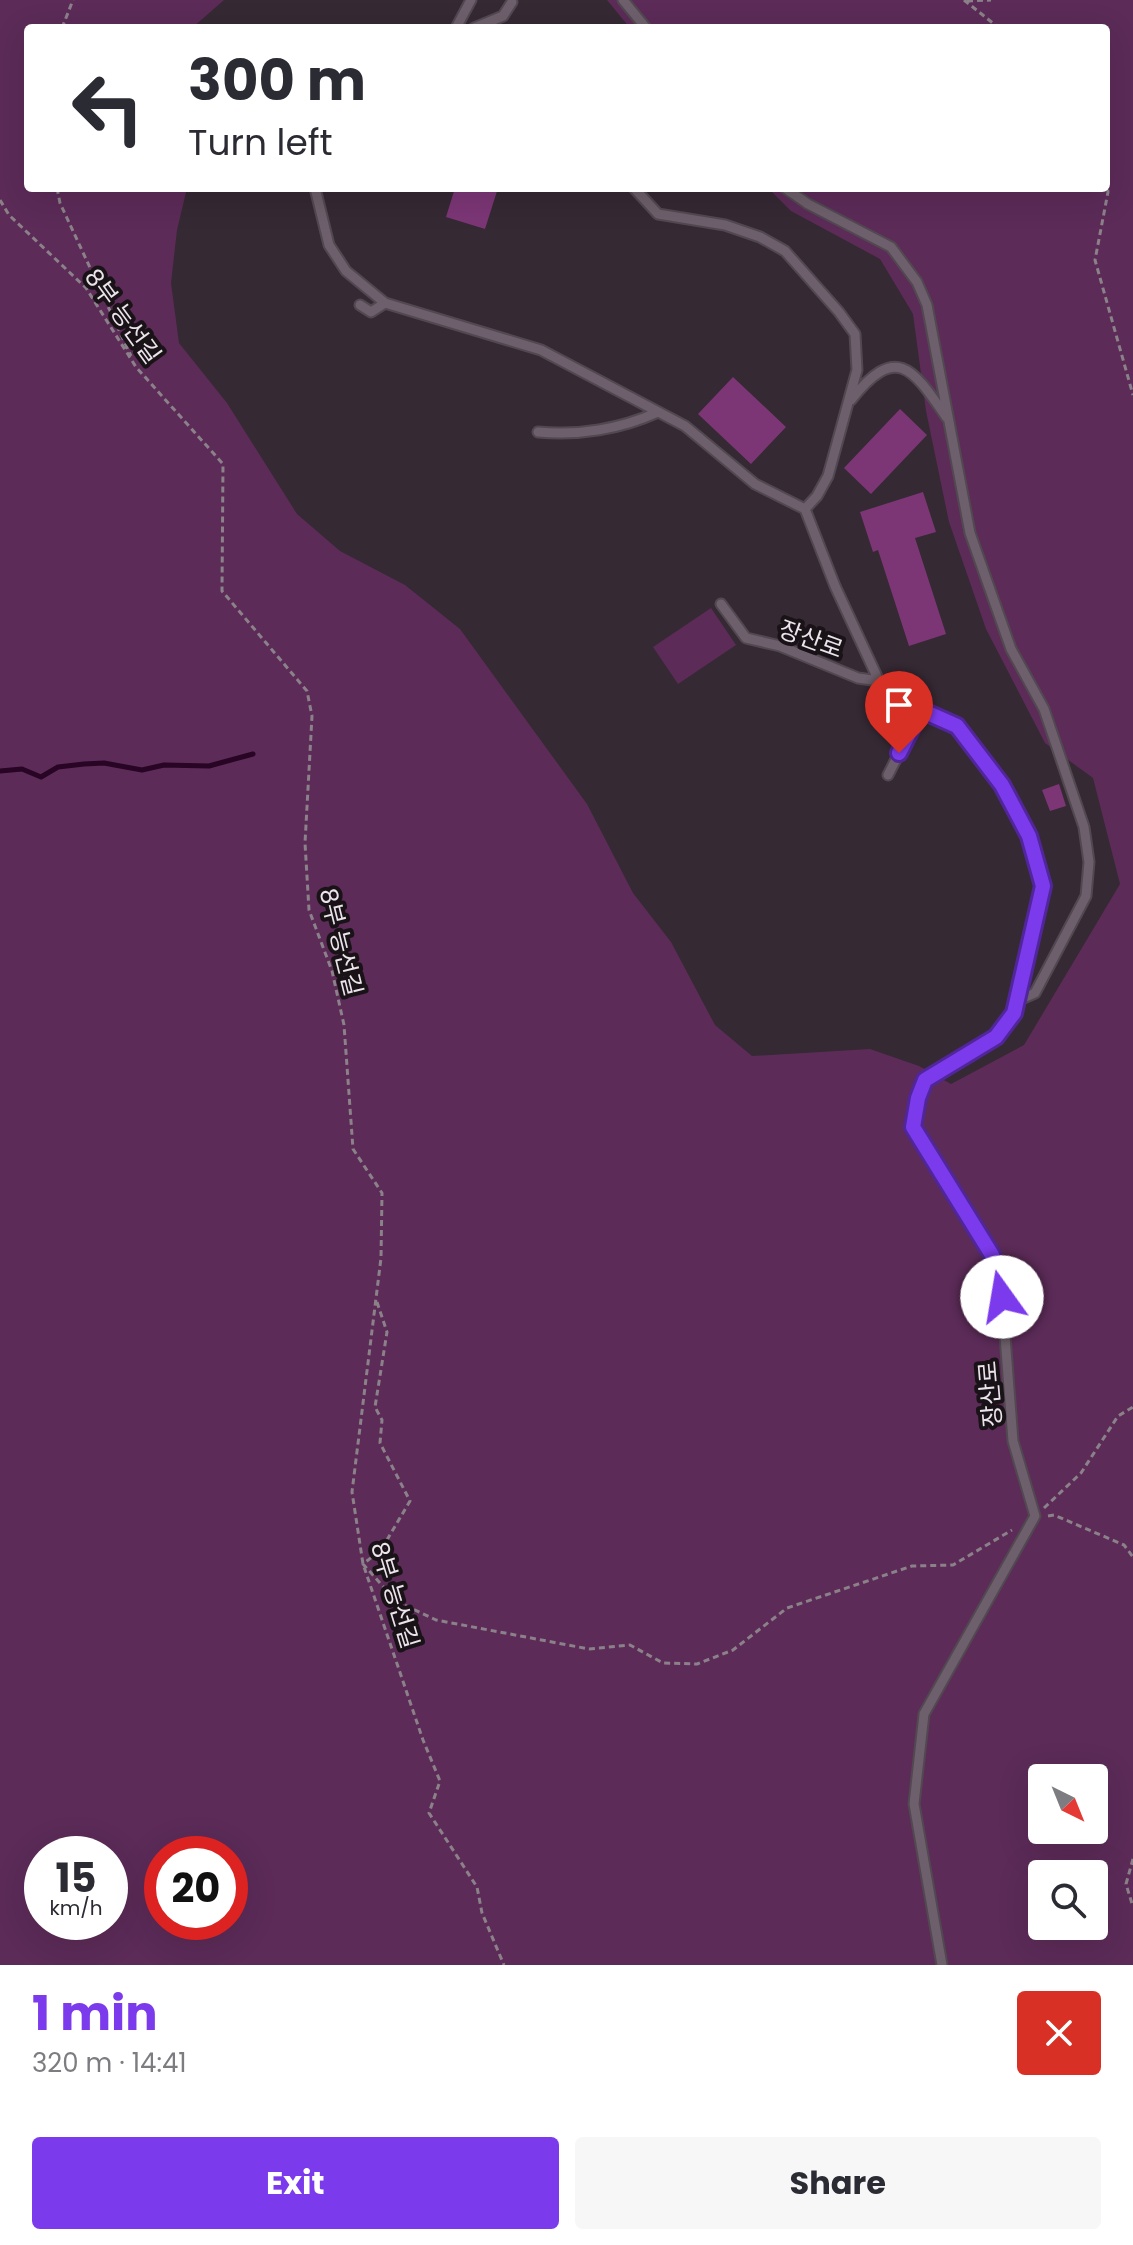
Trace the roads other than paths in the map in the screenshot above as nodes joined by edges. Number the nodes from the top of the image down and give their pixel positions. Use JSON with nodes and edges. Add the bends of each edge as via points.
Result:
{"nodes":[{"id":1,"x":471,"y":0,"type":"edge"},
{"id":2,"x":623,"y":0,"type":"edge"},
{"id":3,"x":512,"y":2,"type":"dead end"},
{"id":4,"x":458,"y":24,"type":"edge"},
{"id":5,"x":484,"y":24,"type":"edge"},
{"id":6,"x":643,"y":24,"type":"edge"},
{"id":7,"x":316,"y":192,"type":"edge"},
{"id":8,"x":638,"y":192,"type":"edge"},
{"id":9,"x":791,"y":192,"type":"edge"},
{"id":10,"x":385,"y":303,"type":"junction"},
{"id":11,"x":360,"y":305,"type":"dead end"},
{"id":12,"x":847,"y":406,"type":"junction"},
{"id":13,"x":658,"y":412,"type":"junction"},
{"id":14,"x":949,"y":421,"type":"junction"},
{"id":15,"x":538,"y":432,"type":"dead end"},
{"id":16,"x":805,"y":509,"type":"junction"},
{"id":17,"x":721,"y":604,"type":"dead end"},
{"id":18,"x":879,"y":681,"type":"junction"},
{"id":19,"x":921,"y":710,"type":"junction"},
{"id":20,"x":888,"y":775,"type":"dead end"},
{"id":21,"x":1017,"y":1001,"type":"junction"},
{"id":22,"x":942,"y":1965,"type":"edge"}],
"edges":[{"from":1,"to":4,"type":"lane"},
{"from":2,"to":6,"type":"lane"},
{"from":3,"to":5,"type":"lane","via":[[503,16]]},
{"from":7,"to":10,"type":"lane","via":[[329,245],[346,271]]},
{"from":8,"to":12,"type":"lane","via":[[658,214],[725,225],[785,251],[855,334],[857,370]]},
{"from":9,"to":14,"type":"lane","via":[[891,247],[917,282],[927,305]]},
{"from":10,"to":11,"type":"lane","via":[[371,312]]},
{"from":10,"to":13,"type":"lane","via":[[541,350]]},
{"from":12,"to":14,"type":"lane","via":[[880,369],[898,367],[914,374]]},
{"from":12,"to":16,"type":"lane","via":[[828,476]]},
{"from":13,"to":15,"type":"lane","via":[[633,423],[564,435]]},
{"from":13,"to":16,"type":"lane","via":[[685,426],[755,484]]},
{"from":14,"to":21,"type":"lane","via":[[970,533],[1011,649],[1044,709],[1084,827],[1089,862],[1086,896],[1035,993]]},
{"from":16,"to":18,"type":"lane"},
{"from":17,"to":18,"type":"lane","name":"장산로","via":[[746,638]]},
{"from":18,"to":19,"type":"lane","name":"장산로","via":[[898,700]]},
{"from":19,"to":20,"type":"lane"},
{"from":19,"to":21,"type":"lane","name":"장산로","via":[[957,726],[1002,785],[1029,836],[1043,886]]},
{"from":21,"to":22,"type":"lane","name":"장산로","via":[[996,1037],[925,1080],[913,1127],[992,1255],[1002,1297],[1013,1441],[1035,1516],[924,1714],[914,1804]]}]}
